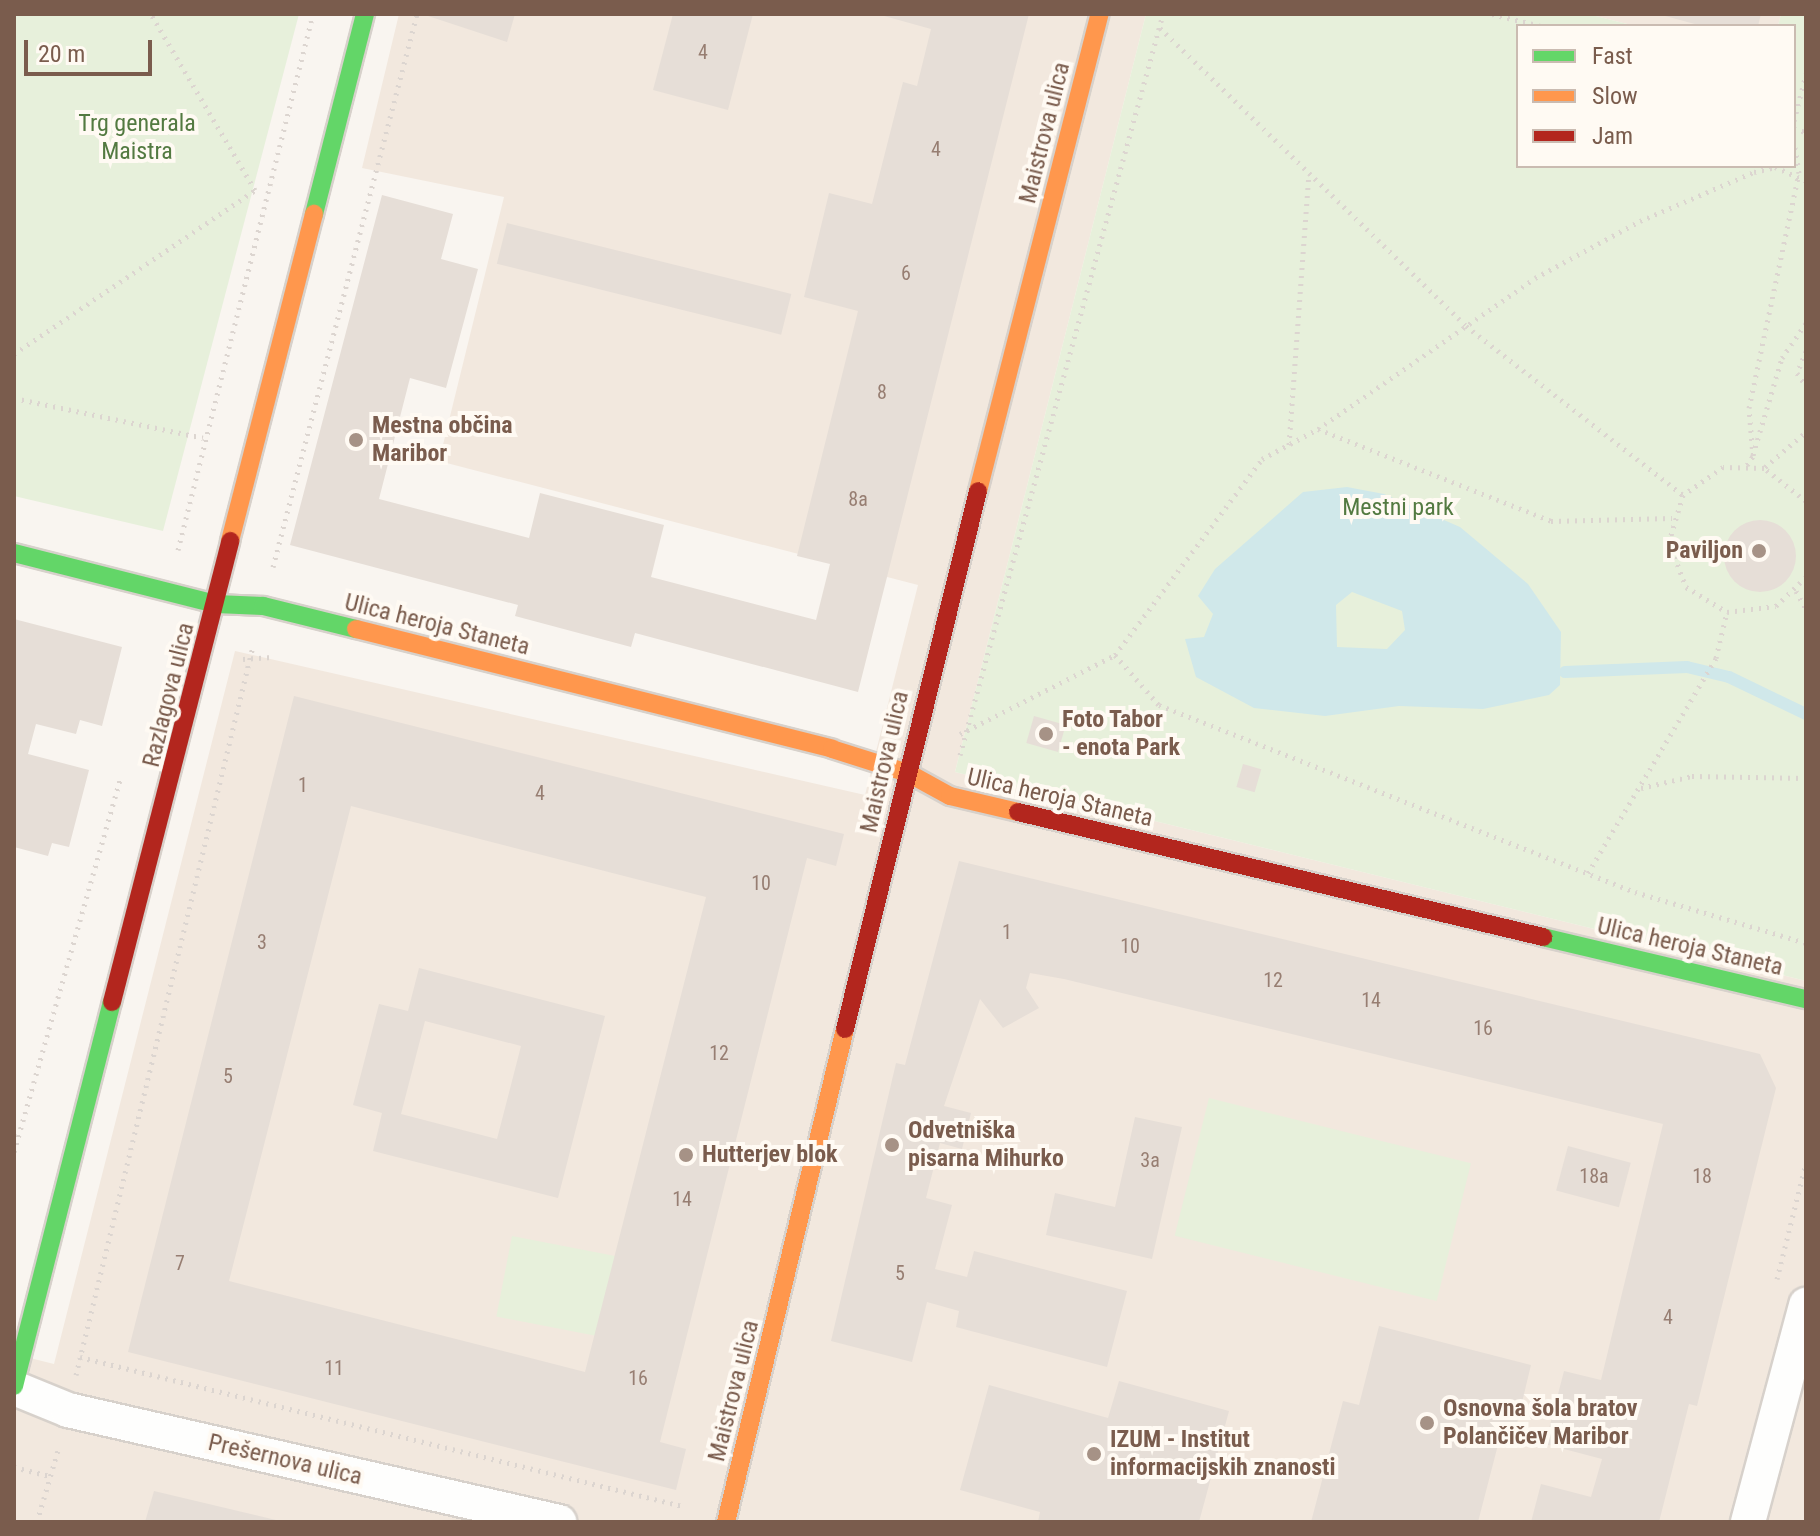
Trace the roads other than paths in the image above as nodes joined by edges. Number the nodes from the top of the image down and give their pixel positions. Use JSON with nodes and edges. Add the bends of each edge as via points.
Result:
{"nodes":[{"id":1,"x":365,"y":14,"type":"edge"},
{"id":2,"x":1100,"y":14,"type":"edge"},
{"id":3,"x":14,"y":553,"type":"edge"},
{"id":4,"x":216,"y":604,"type":"junction"},
{"id":5,"x":908,"y":773,"type":"junction"},
{"id":6,"x":1806,"y":999,"type":"edge"},
{"id":7,"x":1806,"y":1305,"type":"edge"},
{"id":8,"x":14,"y":1387,"type":"edge"},
{"id":9,"x":559,"y":1522,"type":"edge"},
{"id":10,"x":726,"y":1522,"type":"edge"},
{"id":11,"x":1748,"y":1522,"type":"edge"}],
"edges":[{"from":1,"to":4,"type":"street","name":"Razlagova ulica"},
{"from":2,"to":5,"type":"street","name":"Maistrova ulica"},
{"from":3,"to":4,"type":"street"},
{"from":4,"to":5,"type":"street","name":"Ulica heroja Staneta","via":[[263,606]]},
{"from":4,"to":8,"type":"street","name":"Razlagova ulica"},
{"from":5,"to":6,"type":"street","name":"Ulica heroja Staneta","via":[[950,796]]},
{"from":5,"to":10,"type":"street","name":"Maistrova ulica"},
{"from":7,"to":11,"type":"street"},
{"from":8,"to":9,"type":"street","name":"Prešernova ulica","via":[[68,1410]]}]}
